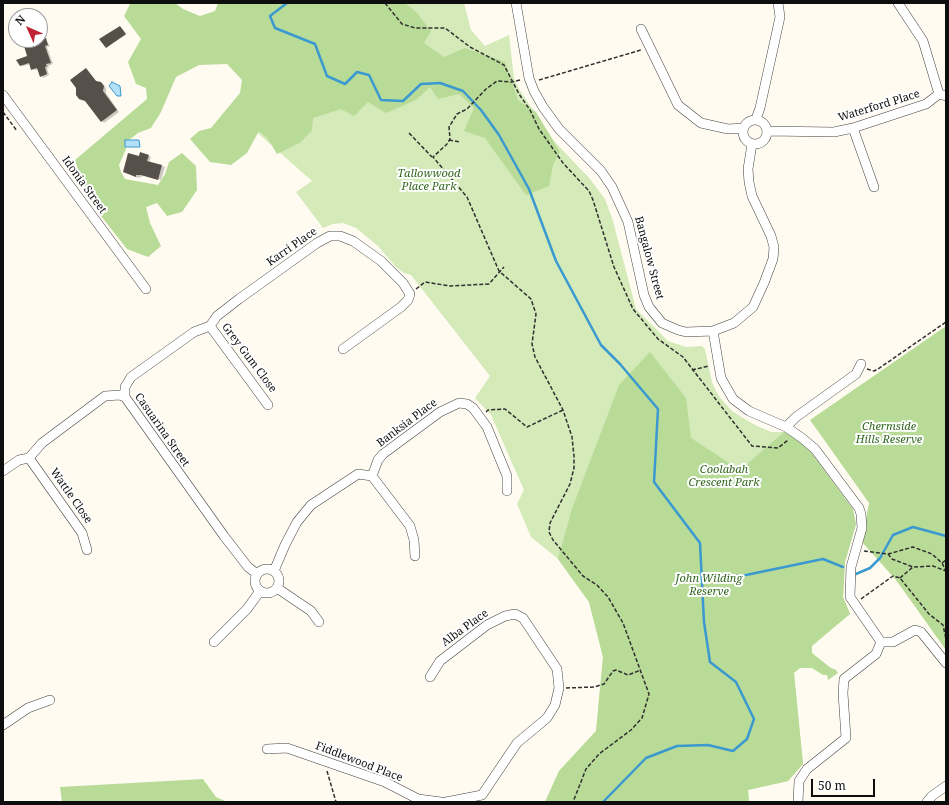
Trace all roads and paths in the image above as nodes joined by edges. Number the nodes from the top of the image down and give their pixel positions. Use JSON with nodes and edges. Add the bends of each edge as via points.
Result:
{"nodes":[{"id":1,"x":385,"y":3,"type":"edge"},
{"id":2,"x":516,"y":3,"type":"edge"},
{"id":3,"x":778,"y":3,"type":"edge"},
{"id":4,"x":898,"y":3,"type":"edge"},
{"id":5,"x":641,"y":30,"type":"dead end"},
{"id":6,"x":649,"y":47,"type":"junction"},
{"id":7,"x":537,"y":81,"type":"dead end"},
{"id":8,"x":512,"y":82,"type":"junction"},
{"id":9,"x":3,"y":95,"type":"edge"},
{"id":10,"x":942,"y":95,"type":"edge"},
{"id":11,"x":3,"y":112,"type":"edge"},
{"id":12,"x":756,"y":120,"type":"junction"},
{"id":13,"x":743,"y":128,"type":"junction"},
{"id":14,"x":853,"y":128,"type":"junction"},
{"id":15,"x":17,"y":131,"type":"dead end"},
{"id":16,"x":768,"y":131,"type":"junction"},
{"id":17,"x":408,"y":133,"type":"dead end"},
{"id":18,"x":449,"y":140,"type":"junction"},
{"id":19,"x":460,"y":142,"type":"dead end"},
{"id":20,"x":752,"y":144,"type":"junction"},
{"id":21,"x":433,"y":157,"type":"junction"},
{"id":22,"x":874,"y":187,"type":"dead end"},
{"id":23,"x":504,"y":266,"type":"dead end"},
{"id":24,"x":499,"y":271,"type":"junction"},
{"id":25,"x":146,"y":289,"type":"dead end"},
{"id":26,"x":410,"y":294,"type":"junction"},
{"id":27,"x":946,"y":322,"type":"edge"},
{"id":28,"x":210,"y":326,"type":"junction"},
{"id":29,"x":713,"y":331,"type":"junction"},
{"id":30,"x":343,"y":349,"type":"dead end"},
{"id":31,"x":711,"y":365,"type":"dead end"},
{"id":32,"x":860,"y":366,"type":"joint"},
{"id":33,"x":692,"y":370,"type":"junction"},
{"id":34,"x":125,"y":397,"type":"junction"},
{"id":35,"x":268,"y":405,"type":"dead end"},
{"id":36,"x":563,"y":410,"type":"junction"},
{"id":37,"x":479,"y":416,"type":"junction"},
{"id":38,"x":786,"y":427,"type":"junction"},
{"id":39,"x":795,"y":433,"type":"junction"},
{"id":40,"x":29,"y":458,"type":"junction"},
{"id":41,"x":3,"y":470,"type":"edge"},
{"id":42,"x":372,"y":476,"type":"junction"},
{"id":43,"x":508,"y":491,"type":"dead end"},
{"id":44,"x":87,"y":550,"type":"dead end"},
{"id":45,"x":856,"y":550,"type":"junction"},
{"id":46,"x":888,"y":554,"type":"junction"},
{"id":47,"x":415,"y":556,"type":"dead end"},
{"id":48,"x":946,"y":560,"type":"edge"},
{"id":49,"x":942,"y":563,"type":"junction"},
{"id":50,"x":913,"y":567,"type":"junction"},
{"id":51,"x":274,"y":571,"type":"junction"},
{"id":52,"x":946,"y":571,"type":"edge"},
{"id":53,"x":257,"y":574,"type":"junction"},
{"id":54,"x":900,"y":578,"type":"junction"},
{"id":55,"x":277,"y":588,"type":"junction"},
{"id":56,"x":260,"y":591,"type":"junction"},
{"id":57,"x":855,"y":603,"type":"junction"},
{"id":58,"x":319,"y":622,"type":"dead end"},
{"id":59,"x":946,"y":639,"type":"edge"},
{"id":60,"x":214,"y":642,"type":"dead end"},
{"id":61,"x":881,"y":642,"type":"junction"},
{"id":62,"x":946,"y":663,"type":"edge"},
{"id":63,"x":641,"y":670,"type":"junction"},
{"id":64,"x":430,"y":677,"type":"dead end"},
{"id":65,"x":559,"y":688,"type":"junction"},
{"id":66,"x":50,"y":700,"type":"dead end"},
{"id":67,"x":3,"y":725,"type":"edge"},
{"id":68,"x":267,"y":749,"type":"dead end"},
{"id":69,"x":326,"y":761,"type":"junction"},
{"id":70,"x":946,"y":786,"type":"edge"},
{"id":71,"x":483,"y":799,"type":"edge"},
{"id":72,"x":336,"y":802,"type":"edge"},
{"id":73,"x":442,"y":802,"type":"edge"},
{"id":74,"x":446,"y":802,"type":"edge"},
{"id":75,"x":573,"y":802,"type":"edge"},
{"id":76,"x":798,"y":802,"type":"edge"},
{"id":77,"x":927,"y":802,"type":"edge"}],
"edges":[{"from":1,"to":8,"type":"path","via":[[402,24],[415,28],[445,28],[452,31],[470,47],[504,65]]},
{"from":2,"to":29,"type":"street","name":"Bangalow Street","via":[[529,78],[550,118],[601,171],[612,187],[628,222],[644,295],[652,312],[662,323],[678,330],[699,333]]},
{"from":3,"to":12,"type":"street","via":[[780,17]]},
{"from":4,"to":10,"type":"street","via":[[923,41]]},
{"from":5,"to":6,"type":"street"},
{"from":6,"to":7,"type":"path"},
{"from":6,"to":13,"type":"street","via":[[670,91],[687,114],[701,123],[728,129]]},
{"from":8,"to":18,"type":"path","via":[[498,81],[486,89],[467,109],[457,114],[449,127]]},
{"from":8,"to":33,"type":"path","via":[[539,129],[563,163],[589,191],[614,267],[633,309],[658,340],[683,357]]},
{"from":9,"to":25,"type":"street","name":"Idonia Street"},
{"from":10,"to":14,"type":"street","name":"Waterford Place","via":[[926,104]]},
{"from":11,"to":15,"type":"path"},
{"from":12,"to":13,"type":"street","via":[[748,122]]},
{"from":12,"to":16,"type":"street","via":[[763,122]]},
{"from":13,"to":20,"type":"street","via":[[745,140]]},
{"from":14,"to":16,"type":"street","name":"Waterford Place","via":[[821,133]]},
{"from":14,"to":22,"type":"street"},
{"from":16,"to":20,"type":"street","via":[[763,142]]},
{"from":17,"to":21,"type":"path"},
{"from":18,"to":19,"type":"path"},
{"from":18,"to":21,"type":"path"},
{"from":20,"to":29,"type":"street","name":"Bangalow Street","via":[[748,169],[749,182],[752,196],[771,236],[774,247],[773,260],[749,312],[734,323]]},
{"from":21,"to":24,"type":"path","via":[[467,197]]},
{"from":23,"to":24,"type":"path"},
{"from":24,"to":26,"type":"path","via":[[489,284],[450,286],[425,282]]},
{"from":24,"to":36,"type":"path","via":[[531,299],[536,314],[532,344],[535,357]]},
{"from":26,"to":28,"type":"street","name":"Karri Place","via":[[403,283],[381,261],[353,241],[340,236],[330,236],[239,299],[217,316]]},
{"from":26,"to":30,"type":"street","via":[[401,307]]},
{"from":27,"to":32,"type":"path","via":[[878,369],[874,371]]},
{"from":28,"to":34,"type":"street","name":"Karri Place","via":[[194,332],[131,377],[125,387]]},
{"from":28,"to":35,"type":"street","name":"Grey Gum Close"},
{"from":29,"to":38,"type":"street","via":[[721,378],[733,399],[749,411]]},
{"from":31,"to":33,"type":"path"},
{"from":32,"to":38,"type":"street","via":[[856,374],[796,416]]},
{"from":33,"to":39,"type":"path","via":[[752,446],[778,448]]},
{"from":34,"to":40,"type":"street","name":"Casuarina Street","via":[[114,394],[105,396],[42,443]]},
{"from":34,"to":53,"type":"street","name":"Casuarina Street","via":[[224,536],[248,567]]},
{"from":36,"to":37,"type":"path","via":[[527,427],[505,409],[488,410]]},
{"from":36,"to":63,"type":"path","via":[[572,437],[574,468],[570,484],[550,523],[549,532],[583,576],[597,585],[608,597],[623,624]]},
{"from":37,"to":42,"type":"street","name":"Banksia Place","via":[[467,404],[459,403],[449,407],[384,454]]},
{"from":37,"to":43,"type":"street","name":"Banksia Place","via":[[492,437],[507,476]]},
{"from":38,"to":39,"type":"street"},
{"from":39,"to":45,"type":"street","via":[[815,449],[859,508],[862,514],[862,528]]},
{"from":40,"to":41,"type":"street","name":"Casuarina Street","via":[[19,460]]},
{"from":40,"to":44,"type":"street","name":"Wattle Close","via":[[82,533]]},
{"from":42,"to":47,"type":"street","via":[[410,526]]},
{"from":42,"to":51,"type":"street","via":[[358,474],[311,506],[297,522]]},
{"from":45,"to":46,"type":"path"},
{"from":45,"to":57,"type":"street","via":[[849,581],[850,597]]},
{"from":46,"to":49,"type":"path","via":[[913,547],[932,554]]},
{"from":46,"to":50,"type":"path","via":[[892,559]]},
{"from":48,"to":49,"type":"path"},
{"from":49,"to":52,"type":"path"},
{"from":50,"to":52,"type":"path","via":[[933,566]]},
{"from":50,"to":54,"type":"path"},
{"from":51,"to":53,"type":"street","via":[[265,569]]},
{"from":51,"to":55,"type":"street","via":[[278,579]]},
{"from":53,"to":56,"type":"street","via":[[255,584]]},
{"from":54,"to":57,"type":"path","via":[[893,576]]},
{"from":54,"to":59,"type":"path","via":[[929,614],[943,625]]},
{"from":55,"to":56,"type":"street","via":[[269,593]]},
{"from":55,"to":58,"type":"street","via":[[311,611]]},
{"from":56,"to":60,"type":"street","via":[[247,609]]},
{"from":57,"to":61,"type":"street"},
{"from":61,"to":62,"type":"street","via":[[893,642],[915,630],[921,632]]},
{"from":61,"to":76,"type":"street","via":[[876,654],[844,679],[846,738],[807,769],[799,782]]},
{"from":63,"to":65,"type":"path","via":[[632,675],[613,671],[604,684],[594,687]]},
{"from":63,"to":75,"type":"path","via":[[649,694],[642,718],[631,730],[599,754],[586,769]]},
{"from":64,"to":65,"type":"street","name":"Alba Place","via":[[440,662],[487,625],[515,614],[524,618],[551,659],[557,670]]},
{"from":65,"to":71,"type":"street","name":"Alba Place","via":[[555,705],[547,718],[517,743]]},
{"from":66,"to":67,"type":"street","via":[[28,708]]},
{"from":68,"to":69,"type":"street","name":"Fiddlewood Place","via":[[287,748]]},
{"from":69,"to":72,"type":"path","via":[[328,778]]},
{"from":69,"to":73,"type":"street","name":"Fiddlewood Place","via":[[385,782],[418,799]]},
{"from":70,"to":77,"type":"street"},
{"from":71,"to":74,"type":"street"}]}
